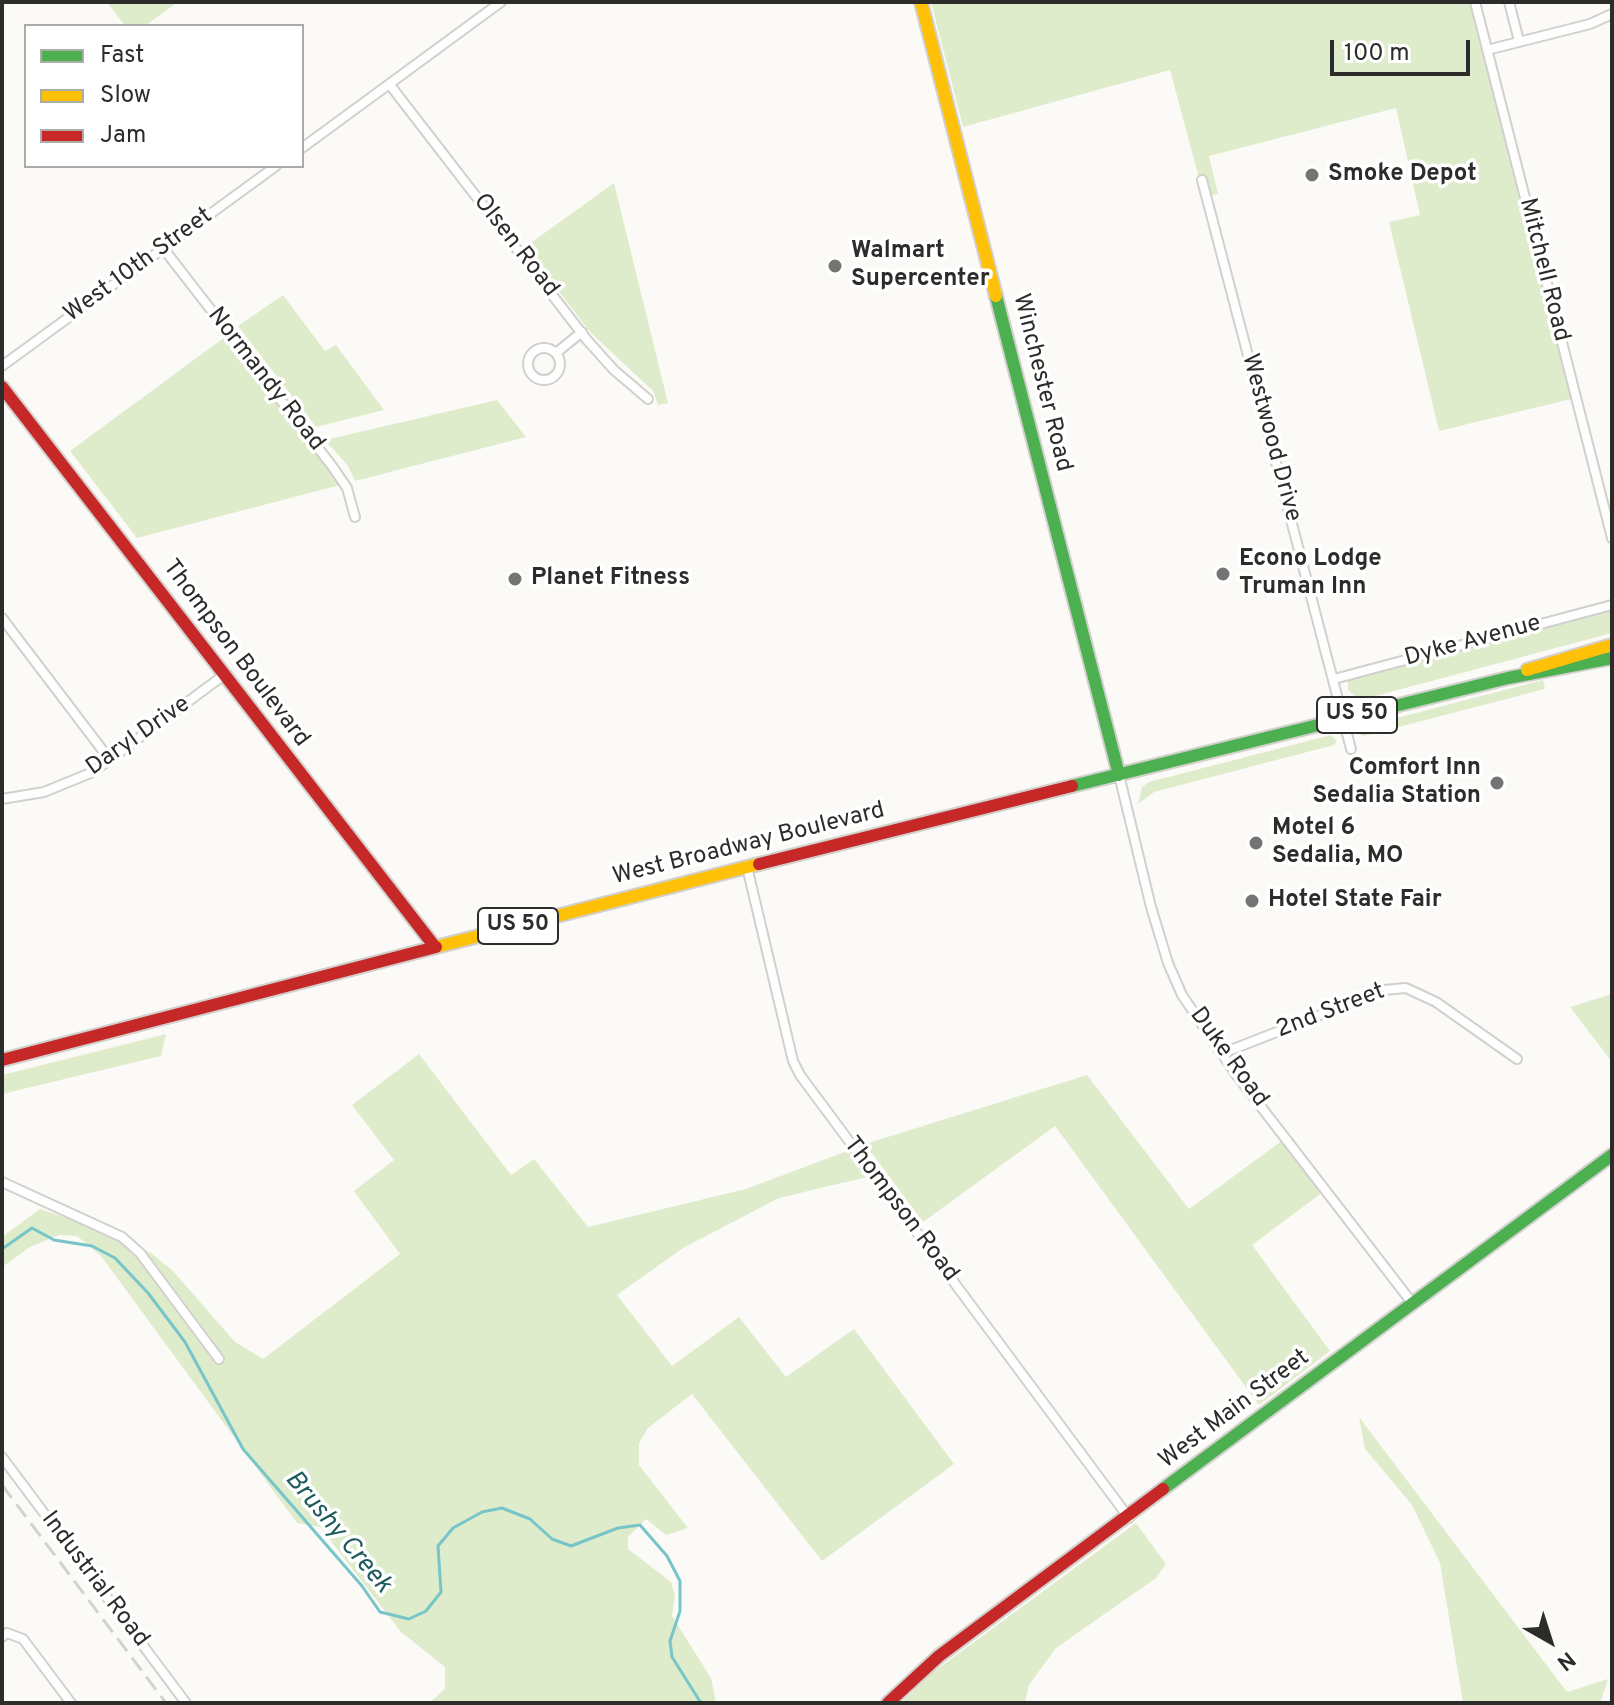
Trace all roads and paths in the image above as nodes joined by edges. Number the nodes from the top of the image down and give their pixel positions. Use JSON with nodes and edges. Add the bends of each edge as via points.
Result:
{"nodes":[{"id":1,"x":501,"y":2,"type":"edge"},
{"id":2,"x":921,"y":2,"type":"edge"},
{"id":3,"x":1475,"y":2,"type":"edge"},
{"id":4,"x":1509,"y":2,"type":"edge"},
{"id":5,"x":1612,"y":14,"type":"edge"},
{"id":6,"x":1519,"y":41,"type":"junction"},
{"id":7,"x":1487,"y":50,"type":"junction"},
{"id":8,"x":390,"y":85,"type":"junction"},
{"id":9,"x":304,"y":147,"type":"edge"},
{"id":10,"x":273,"y":168,"type":"edge"},
{"id":11,"x":1202,"y":180,"type":"dead end"},
{"id":12,"x":163,"y":248,"type":"junction"},
{"id":13,"x":582,"y":332,"type":"junction"},
{"id":14,"x":556,"y":353,"type":"junction"},
{"id":15,"x":2,"y":366,"type":"edge"},
{"id":16,"x":2,"y":387,"type":"edge"},
{"id":17,"x":648,"y":399,"type":"dead end"},
{"id":18,"x":355,"y":517,"type":"dead end"},
{"id":19,"x":1612,"y":538,"type":"edge"},
{"id":20,"x":1612,"y":605,"type":"edge"},
{"id":21,"x":2,"y":618,"type":"edge"},
{"id":22,"x":1612,"y":645,"type":"edge"},
{"id":23,"x":1612,"y":658,"type":"edge"},
{"id":24,"x":224,"y":675,"type":"junction"},
{"id":25,"x":1508,"y":678,"type":"junction"},
{"id":26,"x":1334,"y":679,"type":"junction"},
{"id":27,"x":1344,"y":718,"type":"junction"},
{"id":28,"x":1351,"y":749,"type":"dead end"},
{"id":29,"x":110,"y":760,"type":"junction"},
{"id":30,"x":1119,"y":775,"type":"junction"},
{"id":31,"x":2,"y":799,"type":"edge"},
{"id":32,"x":747,"y":867,"type":"junction"},
{"id":33,"x":435,"y":947,"type":"junction"},
{"id":34,"x":1223,"y":1053,"type":"junction"},
{"id":35,"x":1517,"y":1059,"type":"dead end"},
{"id":36,"x":2,"y":1060,"type":"edge"},
{"id":37,"x":1612,"y":1155,"type":"edge"},
{"id":38,"x":2,"y":1182,"type":"edge"},
{"id":39,"x":1413,"y":1304,"type":"junction"},
{"id":40,"x":219,"y":1359,"type":"dead end"},
{"id":41,"x":2,"y":1457,"type":"edge"},
{"id":42,"x":1129,"y":1518,"type":"junction"},
{"id":43,"x":2,"y":1637,"type":"edge"},
{"id":44,"x":71,"y":1703,"type":"edge"},
{"id":45,"x":186,"y":1703,"type":"edge"},
{"id":46,"x":888,"y":1703,"type":"edge"}],
"edges":[{"from":1,"to":8,"type":"street"},
{"from":2,"to":30,"type":"main road","name":"Winchester Road"},
{"from":3,"to":7,"type":"street","name":"Mitchell Road"},
{"from":4,"to":6,"type":"street"},
{"from":5,"to":6,"type":"street"},
{"from":6,"to":7,"type":"street"},
{"from":7,"to":19,"type":"street","name":"Mitchell Road"},
{"from":8,"to":9,"type":"street"},
{"from":8,"to":13,"type":"street","name":"Olsen Road"},
{"from":10,"to":12,"type":"street","name":"West 10th Street"},
{"from":11,"to":26,"type":"street","name":"Westwood Drive"},
{"from":12,"to":15,"type":"street","name":"West 10th Street"},
{"from":12,"to":18,"type":"street","name":"Normandy Road","via":[[332,466],[347,488]]},
{"from":13,"to":14,"type":"street"},
{"from":13,"to":17,"type":"street","name":"Olsen Road"},
{"from":14,"to":14,"type":"street","via":[[560,363],[553,377],[537,379],[529,372],[532,352],[542,347]]},
{"from":16,"to":24,"type":"main road","name":"Thompson Boulevard"},
{"from":20,"to":26,"type":"street","name":"Dyke Avenue"},
{"from":21,"to":29,"type":"street"},
{"from":22,"to":25,"type":"main road","name":"West Broadway Boulevard","number":"US 50","via":[[1554,659]]},
{"from":23,"to":25,"type":"main road","name":"West Broadway Boulevard","number":"US 50"},
{"from":24,"to":29,"type":"street","name":"Daryl Drive"},
{"from":24,"to":33,"type":"main road","name":"Thompson Boulevard"},
{"from":25,"to":27,"type":"main road","name":"West Broadway Boulevard","number":"US 50"},
{"from":26,"to":27,"type":"street","name":"Westwood Drive"},
{"from":27,"to":28,"type":"street","name":"Westwood Drive"},
{"from":27,"to":30,"type":"main road","name":"West Broadway Boulevard","number":"US 50"},
{"from":29,"to":31,"type":"street","name":"Daryl Drive","via":[[74,782]]},
{"from":30,"to":32,"type":"main road","name":"West Broadway Boulevard","number":"US 50"},
{"from":30,"to":34,"type":"street","name":"Duke Road","via":[[1172,974]]},
{"from":32,"to":33,"type":"main road","name":"West Broadway Boulevard","number":"US 50"},
{"from":32,"to":42,"type":"street","name":"Thompson Road","via":[[800,1075]]},
{"from":33,"to":36,"type":"main road","name":"West Broadway Boulevard","number":"US 50"},
{"from":34,"to":35,"type":"street","name":"2nd Street","via":[[1384,990],[1406,988],[1436,1002]]},
{"from":34,"to":39,"type":"street","name":"Duke Road"},
{"from":37,"to":39,"type":"main road","name":"West Main Street"},
{"from":38,"to":40,"type":"street","via":[[122,1237],[140,1253]]},
{"from":39,"to":42,"type":"main road","name":"West Main Street"},
{"from":41,"to":45,"type":"street","name":"Industrial Road"},
{"from":42,"to":46,"type":"main road","name":"West Main Street","via":[[939,1656]]},
{"from":43,"to":44,"type":"street","via":[[7,1633],[23,1639]]}]}
